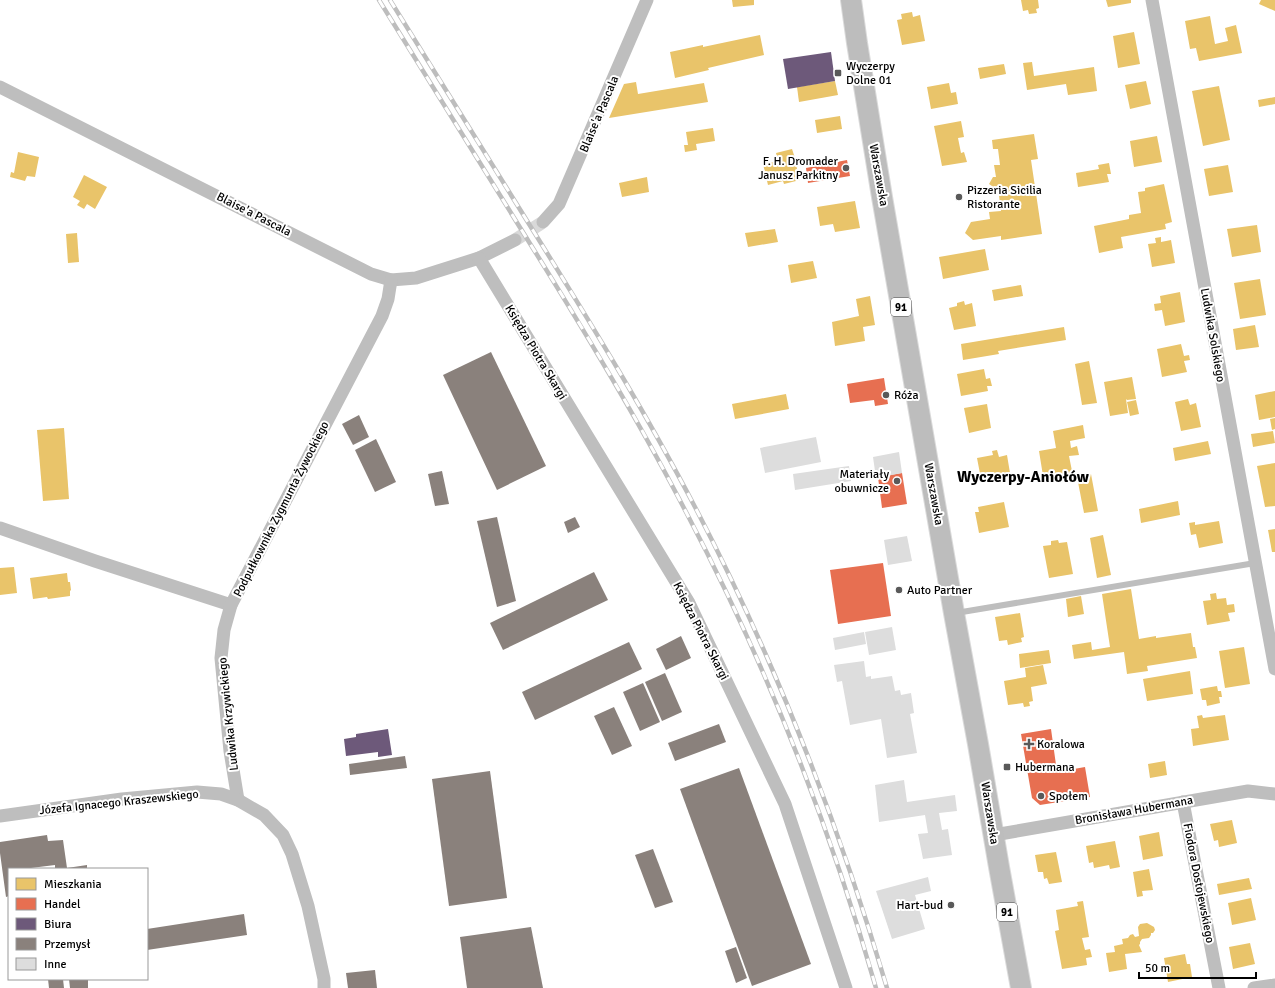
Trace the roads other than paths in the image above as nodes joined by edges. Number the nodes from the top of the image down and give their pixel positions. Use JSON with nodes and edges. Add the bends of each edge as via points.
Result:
{"nodes":[{"id":1,"x":647,"y":0,"type":"edge"},
{"id":2,"x":851,"y":0,"type":"edge"},
{"id":3,"x":1152,"y":0,"type":"edge"},
{"id":4,"x":0,"y":87,"type":"edge"},
{"id":5,"x":543,"y":222,"type":"tunnel mouth"},
{"id":6,"x":515,"y":240,"type":"tunnel mouth"},
{"id":7,"x":478,"y":258,"type":"junction"},
{"id":8,"x":391,"y":280,"type":"junction"},
{"id":9,"x":0,"y":528,"type":"edge"},
{"id":10,"x":1255,"y":563,"type":"junction"},
{"id":11,"x":231,"y":605,"type":"junction"},
{"id":12,"x":954,"y":613,"type":"junction"},
{"id":13,"x":1275,"y":669,"type":"edge"},
{"id":14,"x":1275,"y":794,"type":"edge"},
{"id":15,"x":238,"y":800,"type":"junction"},
{"id":16,"x":1183,"y":802,"type":"junction"},
{"id":17,"x":0,"y":816,"type":"edge"},
{"id":18,"x":994,"y":835,"type":"junction"},
{"id":19,"x":1275,"y":985,"type":"edge"},
{"id":20,"x":324,"y":988,"type":"edge"},
{"id":21,"x":846,"y":988,"type":"edge"},
{"id":22,"x":1021,"y":988,"type":"edge"},
{"id":23,"x":1219,"y":988,"type":"edge"},
{"id":24,"x":1254,"y":988,"type":"edge"}],
"edges":[{"from":1,"to":5,"type":"street","name":"Blaise'a Pascala","via":[[559,204]]},
{"from":2,"to":12,"type":"main road","name":"Warszawska","number":"91"},
{"from":3,"to":10,"type":"street","name":"Ludwika Solskiego"},
{"from":4,"to":8,"type":"street","name":"Blaise'a Pascala","via":[[371,274]]},
{"from":6,"to":7,"type":"street","name":"Blaise'a Pascala"},
{"from":7,"to":8,"type":"street","name":"Blaise'a Pascala","via":[[416,278]]},
{"from":7,"to":21,"type":"street","name":"Księdza Piotra Skargi","via":[[689,603],[785,804]]},
{"from":8,"to":11,"type":"street","name":"Podpułkownika Zygmunta Żywockiego","via":[[382,316]]},
{"from":9,"to":11,"type":"street","name":"Podpułkownika Zygmunta Żywockiego"},
{"from":10,"to":12,"type":"lane"},
{"from":10,"to":13,"type":"street","name":"Ludwika Solskiego"},
{"from":11,"to":15,"type":"street","name":"Ludwika Krzywickiego","via":[[224,630],[221,658],[230,751]]},
{"from":12,"to":18,"type":"main road","name":"Warszawska","number":"91"},
{"from":14,"to":16,"type":"street","name":"Bronisława Hubermana","via":[[1248,791]]},
{"from":15,"to":17,"type":"street","name":"Józefa Ignacego Kraszewskiego","via":[[221,794],[197,792],[122,799]]},
{"from":15,"to":20,"type":"street","name":"Józefa Ignacego Kraszewskiego","via":[[264,815],[283,835],[292,854],[308,906]]},
{"from":16,"to":18,"type":"street","name":"Bronisława Hubermana"},
{"from":16,"to":23,"type":"street","name":"Fiodora Dostojewskiego"},
{"from":18,"to":22,"type":"main road","name":"Warszawska","number":"91"},
{"from":19,"to":24,"type":"street"}]}
